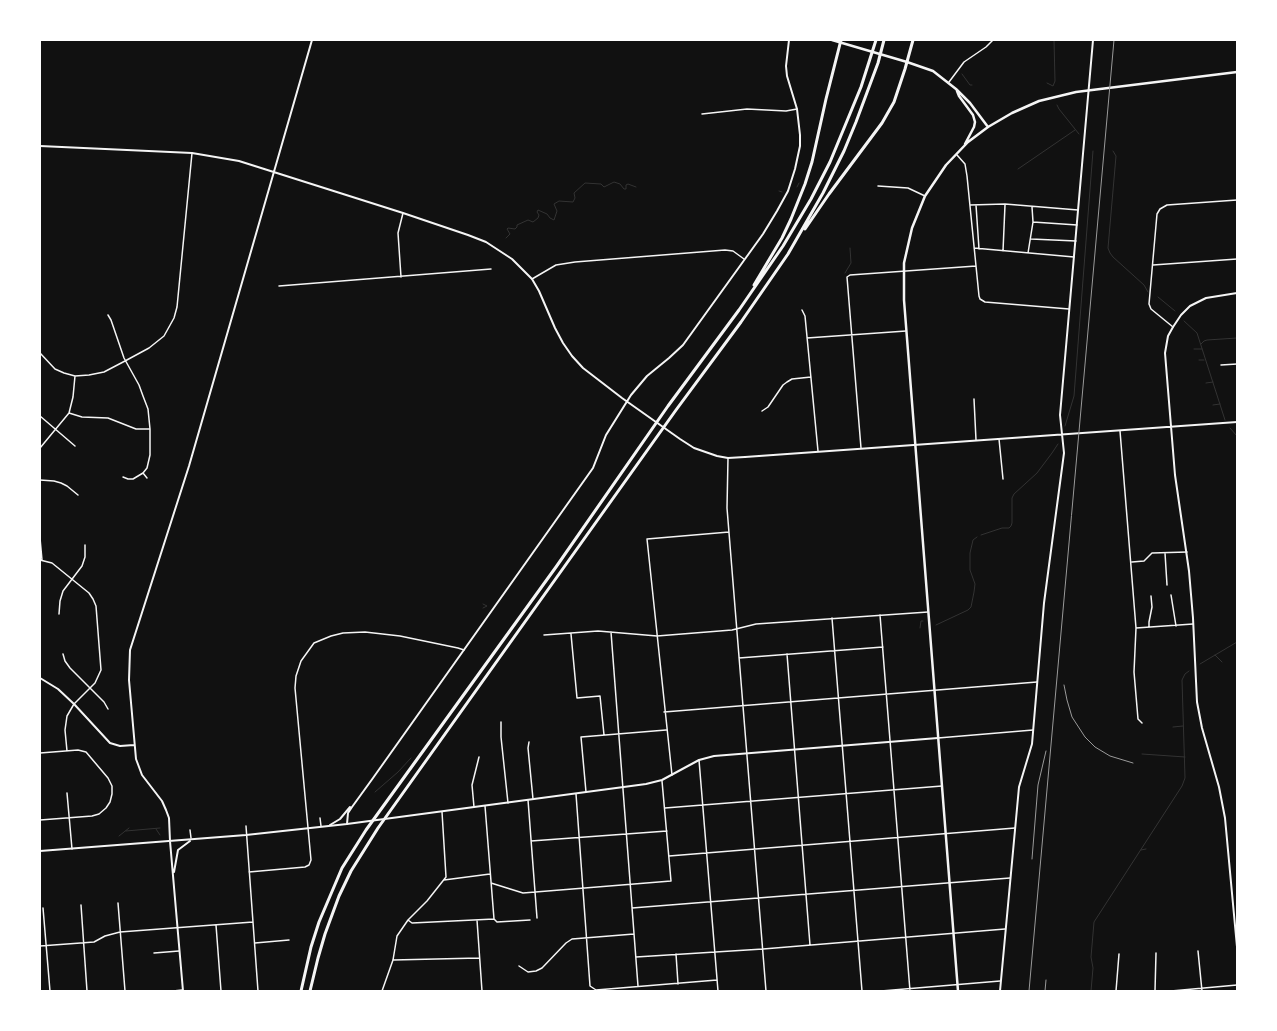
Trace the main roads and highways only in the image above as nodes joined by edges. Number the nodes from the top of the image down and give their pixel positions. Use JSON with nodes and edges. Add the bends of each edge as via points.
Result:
{"nodes":[{"id":1,"x":832,"y":40,"type":"edge"},
{"id":2,"x":913,"y":40,"type":"edge"},
{"id":3,"x":841,"y":41,"type":"edge"},
{"id":4,"x":875,"y":41,"type":"edge"},
{"id":5,"x":884,"y":42,"type":"edge"},
{"id":6,"x":907,"y":62,"type":"junction"},
{"id":7,"x":1237,"y":72,"type":"edge"},
{"id":8,"x":956,"y":89,"type":"junction"},
{"id":9,"x":988,"y":127,"type":"junction"},
{"id":10,"x":965,"y":144,"type":"junction"},
{"id":11,"x":788,"y":254,"type":"junction"},
{"id":12,"x":739,"y":310,"type":"junction"},
{"id":13,"x":301,"y":991,"type":"edge"},
{"id":14,"x":310,"y":991,"type":"edge"},
{"id":15,"x":958,"y":991,"type":"edge"}],
"edges":[{"from":1,"to":3,"type":"main road"},
{"from":2,"to":6,"type":"highway"},
{"from":3,"to":6,"type":"main road"},
{"from":3,"to":12,"type":"highway","via":[[805,184],[782,238]]},
{"from":4,"to":12,"type":"highway","via":[[850,117],[830,162],[783,246]]},
{"from":5,"to":11,"type":"highway","via":[[844,151]]},
{"from":6,"to":8,"type":"main road","via":[[933,71]]},
{"from":6,"to":11,"type":"highway","via":[[894,102],[882,123]]},
{"from":7,"to":9,"type":"main road","via":[[1052,97],[1012,113]]},
{"from":8,"to":9,"type":"main road"},
{"from":8,"to":10,"type":"main road","via":[[975,122]]},
{"from":9,"to":10,"type":"main road"},
{"from":10,"to":15,"type":"main road","via":[[940,172],[925,196],[912,228],[904,272],[906,331]]},
{"from":11,"to":14,"type":"highway","via":[[378,828],[351,871],[339,896],[325,934]]},
{"from":12,"to":13,"type":"highway","via":[[366,830],[342,868],[330,895],[311,947]]}]}
